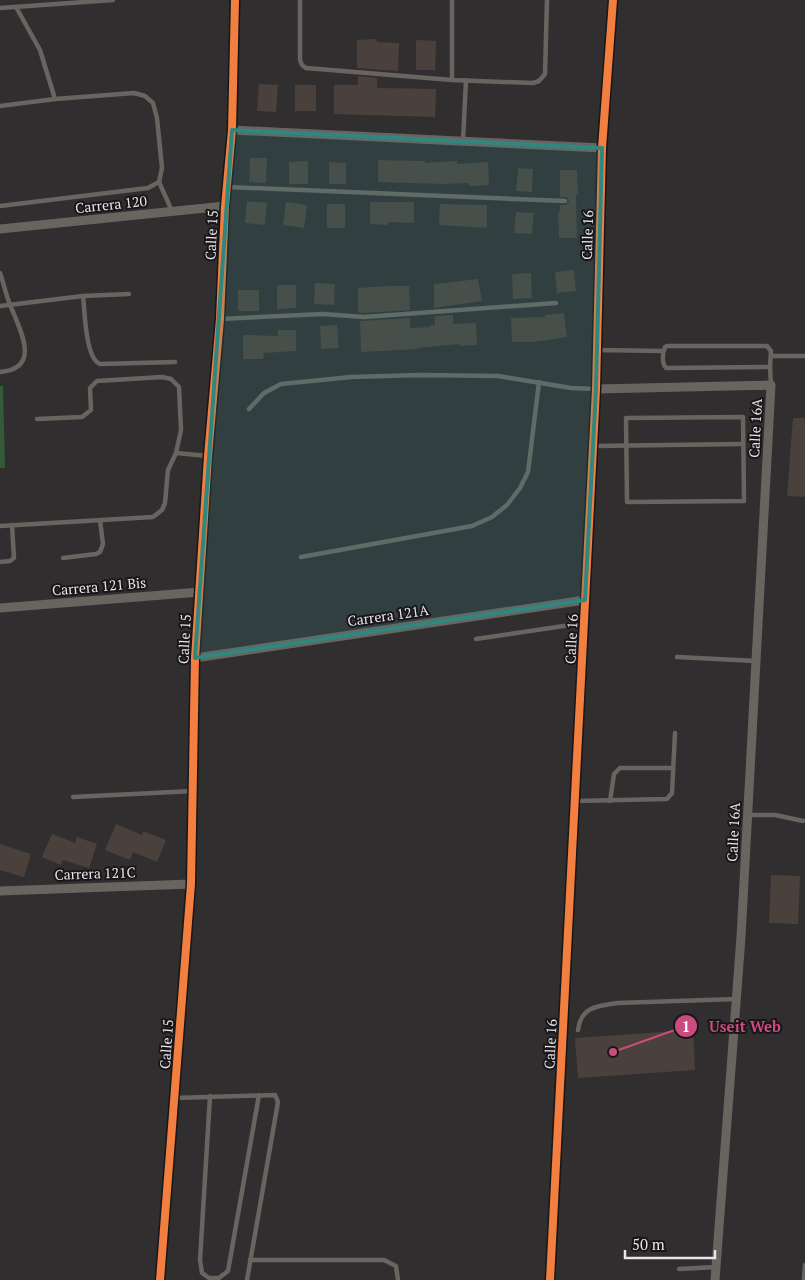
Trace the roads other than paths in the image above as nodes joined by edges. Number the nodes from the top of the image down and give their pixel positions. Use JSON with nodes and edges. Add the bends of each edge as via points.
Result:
{"nodes":[{"id":1,"x":113,"y":0,"type":"edge"},
{"id":2,"x":235,"y":0,"type":"edge"},
{"id":3,"x":300,"y":0,"type":"edge"},
{"id":4,"x":452,"y":0,"type":"edge"},
{"id":5,"x":547,"y":0,"type":"edge"},
{"id":6,"x":613,"y":0,"type":"edge"},
{"id":7,"x":16,"y":7,"type":"junction"},
{"id":8,"x":0,"y":8,"type":"edge"},
{"id":9,"x":452,"y":80,"type":"junction"},
{"id":10,"x":466,"y":80,"type":"junction"},
{"id":11,"x":55,"y":99,"type":"junction"},
{"id":12,"x":0,"y":106,"type":"edge"},
{"id":13,"x":232,"y":130,"type":"junction"},
{"id":14,"x":463,"y":142,"type":"junction"},
{"id":15,"x":602,"y":148,"type":"junction"},
{"id":16,"x":159,"y":182,"type":"junction"},
{"id":17,"x":228,"y":187,"type":"junction"},
{"id":18,"x":565,"y":201,"type":"dead end"},
{"id":19,"x":0,"y":206,"type":"edge"},
{"id":20,"x":225,"y":206,"type":"junction"},
{"id":21,"x":172,"y":212,"type":"junction"},
{"id":22,"x":0,"y":229,"type":"edge"},
{"id":23,"x":0,"y":273,"type":"edge"},
{"id":24,"x":129,"y":294,"type":"dead end"},
{"id":25,"x":83,"y":296,"type":"junction"},
{"id":26,"x":556,"y":302,"type":"dead end"},
{"id":27,"x":10,"y":305,"type":"junction"},
{"id":28,"x":0,"y":306,"type":"edge"},
{"id":29,"x":220,"y":319,"type":"junction"},
{"id":30,"x":597,"y":350,"type":"junction"},
{"id":31,"x":663,"y":351,"type":"junction"},
{"id":32,"x":771,"y":356,"type":"junction"},
{"id":33,"x":805,"y":356,"type":"edge"},
{"id":34,"x":175,"y":362,"type":"dead end"},
{"id":35,"x":770,"y":367,"type":"junction"},
{"id":36,"x":0,"y":372,"type":"edge"},
{"id":37,"x":539,"y":382,"type":"junction"},
{"id":38,"x":771,"y":385,"type":"junction"},
{"id":39,"x":596,"y":389,"type":"junction"},
{"id":40,"x":249,"y":409,"type":"dead end"},
{"id":41,"x":37,"y":419,"type":"dead end"},
{"id":42,"x":743,"y":444,"type":"junction"},
{"id":43,"x":593,"y":446,"type":"junction"},
{"id":44,"x":626,"y":446,"type":"junction"},
{"id":45,"x":176,"y":454,"type":"junction"},
{"id":46,"x":208,"y":456,"type":"junction"},
{"id":47,"x":100,"y":520,"type":"junction"},
{"id":48,"x":12,"y":525,"type":"junction"},
{"id":49,"x":0,"y":526,"type":"edge"},
{"id":50,"x":301,"y":557,"type":"dead end"},
{"id":51,"x":63,"y":558,"type":"dead end"},
{"id":52,"x":0,"y":562,"type":"edge"},
{"id":53,"x":200,"y":592,"type":"junction"},
{"id":54,"x":585,"y":600,"type":"junction"},
{"id":55,"x":0,"y":608,"type":"edge"},
{"id":56,"x":584,"y":624,"type":"junction"},
{"id":57,"x":476,"y":639,"type":"dead end"},
{"id":58,"x":677,"y":657,"type":"dead end"},
{"id":59,"x":195,"y":658,"type":"junction"},
{"id":60,"x":756,"y":661,"type":"junction"},
{"id":61,"x":675,"y":733,"type":"dead end"},
{"id":62,"x":673,"y":768,"type":"junction"},
{"id":63,"x":193,"y":790,"type":"junction"},
{"id":64,"x":74,"y":797,"type":"dead end"},
{"id":65,"x":575,"y":801,"type":"junction"},
{"id":66,"x":610,"y":801,"type":"junction"},
{"id":67,"x":748,"y":815,"type":"junction"},
{"id":68,"x":803,"y":821,"type":"dead end"},
{"id":69,"x":191,"y":884,"type":"junction"},
{"id":70,"x":0,"y":891,"type":"edge"},
{"id":71,"x":736,"y":999,"type":"junction"},
{"id":72,"x":578,"y":1030,"type":"dead end"},
{"id":73,"x":259,"y":1095,"type":"junction"},
{"id":74,"x":210,"y":1096,"type":"junction"},
{"id":75,"x":174,"y":1098,"type":"junction"},
{"id":76,"x":250,"y":1260,"type":"junction"},
{"id":77,"x":805,"y":1265,"type":"edge"},
{"id":78,"x":716,"y":1267,"type":"junction"},
{"id":79,"x":678,"y":1269,"type":"dead end"},
{"id":80,"x":160,"y":1280,"type":"edge"},
{"id":81,"x":247,"y":1280,"type":"edge"},
{"id":82,"x":398,"y":1280,"type":"edge"},
{"id":83,"x":550,"y":1280,"type":"edge"},
{"id":84,"x":716,"y":1280,"type":"edge"},
{"id":85,"x":804,"y":1280,"type":"edge"}],
"edges":[{"from":1,"to":7,"type":"lane"},
{"from":2,"to":13,"type":"street","name":"Calle 15"},
{"from":3,"to":9,"type":"lane","via":[[300,60],[306,68]]},
{"from":4,"to":9,"type":"lane"},
{"from":5,"to":10,"type":"lane","via":[[543,78],[533,82]]},
{"from":6,"to":15,"type":"street","name":"Calle 16"},
{"from":7,"to":8,"type":"lane"},
{"from":7,"to":11,"type":"lane","via":[[40,50]]},
{"from":9,"to":10,"type":"lane"},
{"from":10,"to":14,"type":"lane"},
{"from":11,"to":12,"type":"lane"},
{"from":11,"to":16,"type":"lane","via":[[134,93],[153,102],[162,168]]},
{"from":13,"to":14,"type":"street"},
{"from":13,"to":17,"type":"street","name":"Calle 15"},
{"from":14,"to":15,"type":"street"},
{"from":15,"to":30,"type":"street","name":"Calle 16"},
{"from":16,"to":19,"type":"lane","via":[[148,188]]},
{"from":16,"to":21,"type":"lane"},
{"from":17,"to":18,"type":"lane"},
{"from":17,"to":20,"type":"street","name":"Calle 15"},
{"from":20,"to":21,"type":"street","name":"Carrera 120"},
{"from":20,"to":29,"type":"street","name":"Calle 15"},
{"from":21,"to":22,"type":"street","name":"Carrera 120"},
{"from":23,"to":27,"type":"lane"},
{"from":24,"to":25,"type":"lane"},
{"from":25,"to":27,"type":"lane"},
{"from":25,"to":34,"type":"lane","via":[[89,352],[96,362]]},
{"from":26,"to":29,"type":"lane","via":[[364,317],[323,314]]},
{"from":27,"to":28,"type":"lane"},
{"from":27,"to":36,"type":"lane","via":[[24,340],[25,352],[17,367],[10,372]]},
{"from":29,"to":46,"type":"street","name":"Calle 15"},
{"from":30,"to":31,"type":"lane"},
{"from":30,"to":39,"type":"street","name":"Calle 16"},
{"from":31,"to":32,"type":"lane","via":[[667,346],[762,345],[770,348]]},
{"from":31,"to":35,"type":"lane","via":[[666,368]]},
{"from":32,"to":33,"type":"lane"},
{"from":32,"to":35,"type":"lane"},
{"from":35,"to":38,"type":"lane"},
{"from":37,"to":39,"type":"lane"},
{"from":37,"to":40,"type":"lane","via":[[498,376],[351,377],[281,384],[264,393]]},
{"from":37,"to":50,"type":"lane","via":[[528,472],[516,494],[492,517],[472,526]]},
{"from":38,"to":39,"type":"street"},
{"from":38,"to":60,"type":"street","name":"Calle 16A"},
{"from":39,"to":43,"type":"street","name":"Calle 16"},
{"from":41,"to":45,"type":"lane","via":[[87,414],[91,410],[90,388],[97,381],[171,379],[178,387],[181,430]]},
{"from":42,"to":44,"type":"lane"},
{"from":42,"to":44,"type":"lane","via":[[743,417],[626,418]]},
{"from":42,"to":44,"type":"lane","via":[[744,501],[627,502]]},
{"from":43,"to":44,"type":"lane"},
{"from":43,"to":54,"type":"street","name":"Calle 16"},
{"from":45,"to":46,"type":"lane"},
{"from":45,"to":47,"type":"lane","via":[[168,470],[164,504],[158,515]]},
{"from":46,"to":53,"type":"street","name":"Calle 15"},
{"from":47,"to":48,"type":"lane"},
{"from":47,"to":51,"type":"lane","via":[[103,544],[100,552]]},
{"from":48,"to":49,"type":"lane"},
{"from":48,"to":52,"type":"lane","via":[[14,558]]},
{"from":53,"to":55,"type":"street","name":"Carrera 121 Bis"},
{"from":53,"to":59,"type":"street","name":"Calle 15"},
{"from":54,"to":56,"type":"street","name":"Calle 16"},
{"from":54,"to":59,"type":"street","name":"Carrera 121A"},
{"from":56,"to":57,"type":"lane"},
{"from":56,"to":65,"type":"street","name":"Calle 16"},
{"from":58,"to":60,"type":"lane"},
{"from":59,"to":63,"type":"street","name":"Calle 15"},
{"from":60,"to":67,"type":"street","name":"Calle 16A"},
{"from":61,"to":62,"type":"lane"},
{"from":62,"to":66,"type":"lane","via":[[620,768],[614,774]]},
{"from":62,"to":66,"type":"lane","via":[[672,793],[667,800]]},
{"from":63,"to":64,"type":"lane"},
{"from":63,"to":69,"type":"street","name":"Calle 15"},
{"from":65,"to":66,"type":"lane"},
{"from":65,"to":83,"type":"street","name":"Calle 16"},
{"from":67,"to":68,"type":"lane","via":[[775,815]]},
{"from":67,"to":71,"type":"street","name":"Calle 16A"},
{"from":69,"to":70,"type":"street","name":"Carrera 121C"},
{"from":69,"to":75,"type":"street","name":"Calle 15"},
{"from":71,"to":72,"type":"lane","via":[[601,1005],[582,1016]]},
{"from":71,"to":78,"type":"street","name":"Calle 16A"},
{"from":73,"to":74,"type":"lane"},
{"from":73,"to":74,"type":"lane","via":[[228,1271],[219,1278],[209,1278],[202,1273],[200,1260]]},
{"from":73,"to":76,"type":"lane","via":[[275,1095],[278,1102]]},
{"from":74,"to":75,"type":"lane"},
{"from":75,"to":80,"type":"street","name":"Calle 15"},
{"from":76,"to":81,"type":"lane"},
{"from":76,"to":82,"type":"lane","via":[[384,1260],[396,1266]]},
{"from":77,"to":85,"type":"lane"},
{"from":78,"to":79,"type":"lane"},
{"from":78,"to":84,"type":"street","name":"Calle 16A"}]}
